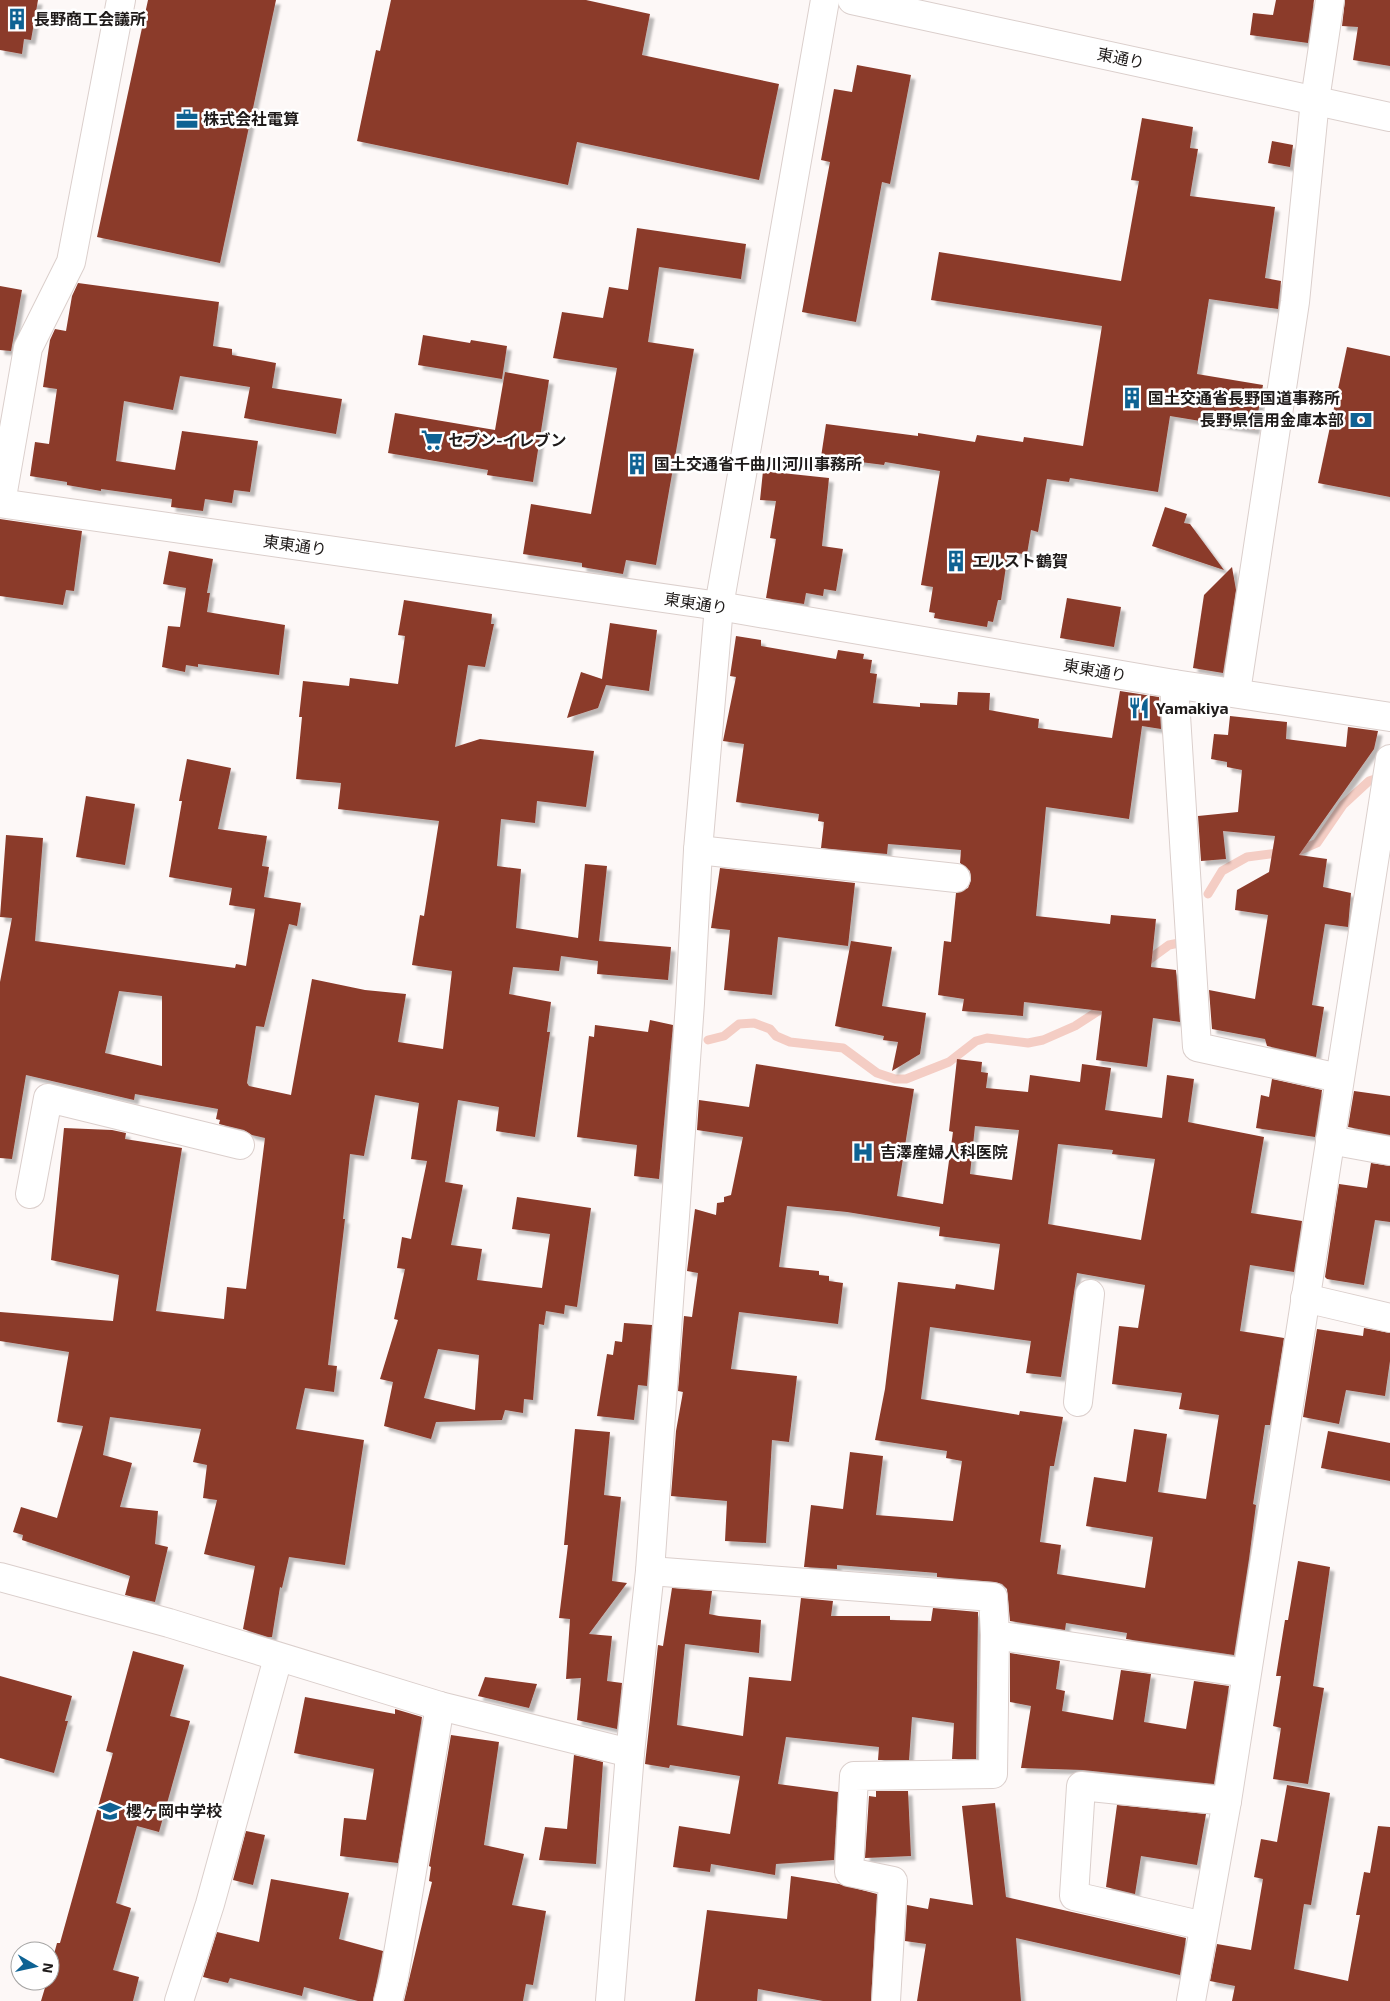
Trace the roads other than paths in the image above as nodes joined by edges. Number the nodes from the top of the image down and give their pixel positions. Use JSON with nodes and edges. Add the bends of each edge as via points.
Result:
{"nodes":[{"id":1,"x":121,"y":0,"type":"edge"},
{"id":2,"x":825,"y":0,"type":"edge"},
{"id":3,"x":852,"y":0,"type":"edge"},
{"id":4,"x":1330,"y":0,"type":"edge"},
{"id":5,"x":1315,"y":100,"type":"junction"},
{"id":6,"x":1390,"y":117,"type":"edge"},
{"id":7,"x":0,"y":503,"type":"edge"},
{"id":8,"x":719,"y":606,"type":"junction"},
{"id":9,"x":1174,"y":684,"type":"junction"},
{"id":10,"x":1236,"y":692,"type":"junction"},
{"id":11,"x":1390,"y":717,"type":"edge"},
{"id":12,"x":1390,"y":759,"type":"edge"},
{"id":13,"x":698,"y":850,"type":"junction"},
{"id":14,"x":956,"y":878,"type":"dead end"},
{"id":15,"x":1339,"y":1078,"type":"junction"},
{"id":16,"x":1330,"y":1140,"type":"junction"},
{"id":17,"x":240,"y":1145,"type":"dead end"},
{"id":18,"x":1390,"y":1151,"type":"edge"},
{"id":19,"x":30,"y":1194,"type":"dead end"},
{"id":20,"x":1090,"y":1294,"type":"dead end"},
{"id":21,"x":1304,"y":1298,"type":"junction"},
{"id":22,"x":1390,"y":1318,"type":"edge"},
{"id":23,"x":1078,"y":1402,"type":"dead end"},
{"id":24,"x":650,"y":1571,"type":"junction"},
{"id":25,"x":0,"y":1577,"type":"edge"},
{"id":26,"x":995,"y":1635,"type":"junction"},
{"id":27,"x":278,"y":1658,"type":"junction"},
{"id":28,"x":1246,"y":1674,"type":"junction"},
{"id":29,"x":440,"y":1706,"type":"junction"},
{"id":30,"x":630,"y":1753,"type":"junction"},
{"id":31,"x":1227,"y":1801,"type":"junction"},
{"id":32,"x":1204,"y":1926,"type":"junction"},
{"id":33,"x":179,"y":2001,"type":"edge"},
{"id":34,"x":388,"y":2001,"type":"edge"},
{"id":35,"x":610,"y":2001,"type":"edge"},
{"id":36,"x":886,"y":2001,"type":"edge"},
{"id":37,"x":1191,"y":2001,"type":"edge"}],
"edges":[{"from":1,"to":7,"type":"street","via":[[71,262],[28,348]]},
{"from":2,"to":8,"type":"street"},
{"from":3,"to":5,"type":"street","name":"東通り"},
{"from":4,"to":5,"type":"street"},
{"from":5,"to":6,"type":"street","name":"東通り"},
{"from":5,"to":10,"type":"street","via":[[1295,302]]},
{"from":7,"to":8,"type":"street","name":"東東通り"},
{"from":8,"to":9,"type":"street","name":"東東通り"},
{"from":8,"to":13,"type":"street"},
{"from":9,"to":10,"type":"street","name":"東東通り"},
{"from":9,"to":15,"type":"street","via":[[1197,1047]]},
{"from":10,"to":11,"type":"street","name":"東東通り"},
{"from":12,"to":15,"type":"street"},
{"from":13,"to":14,"type":"street"},
{"from":13,"to":24,"type":"street"},
{"from":15,"to":16,"type":"street"},
{"from":16,"to":18,"type":"street"},
{"from":16,"to":21,"type":"street"},
{"from":17,"to":19,"type":"street","via":[[48,1098]]},
{"from":20,"to":23,"type":"street"},
{"from":21,"to":22,"type":"street"},
{"from":21,"to":28,"type":"street"},
{"from":24,"to":26,"type":"street","via":[[993,1597]]},
{"from":24,"to":30,"type":"street"},
{"from":25,"to":27,"type":"street","via":[[169,1623]]},
{"from":26,"to":28,"type":"street"},
{"from":26,"to":36,"type":"street","via":[[993,1774],[854,1776],[849,1872],[893,1881]]},
{"from":27,"to":29,"type":"street"},
{"from":27,"to":33,"type":"street","via":[[210,1904]]},
{"from":28,"to":31,"type":"street"},
{"from":29,"to":30,"type":"street"},
{"from":29,"to":34,"type":"street"},
{"from":30,"to":35,"type":"street"},
{"from":31,"to":32,"type":"street"},
{"from":31,"to":32,"type":"street","via":[[1081,1786],[1074,1896]]},
{"from":32,"to":37,"type":"street"}]}
